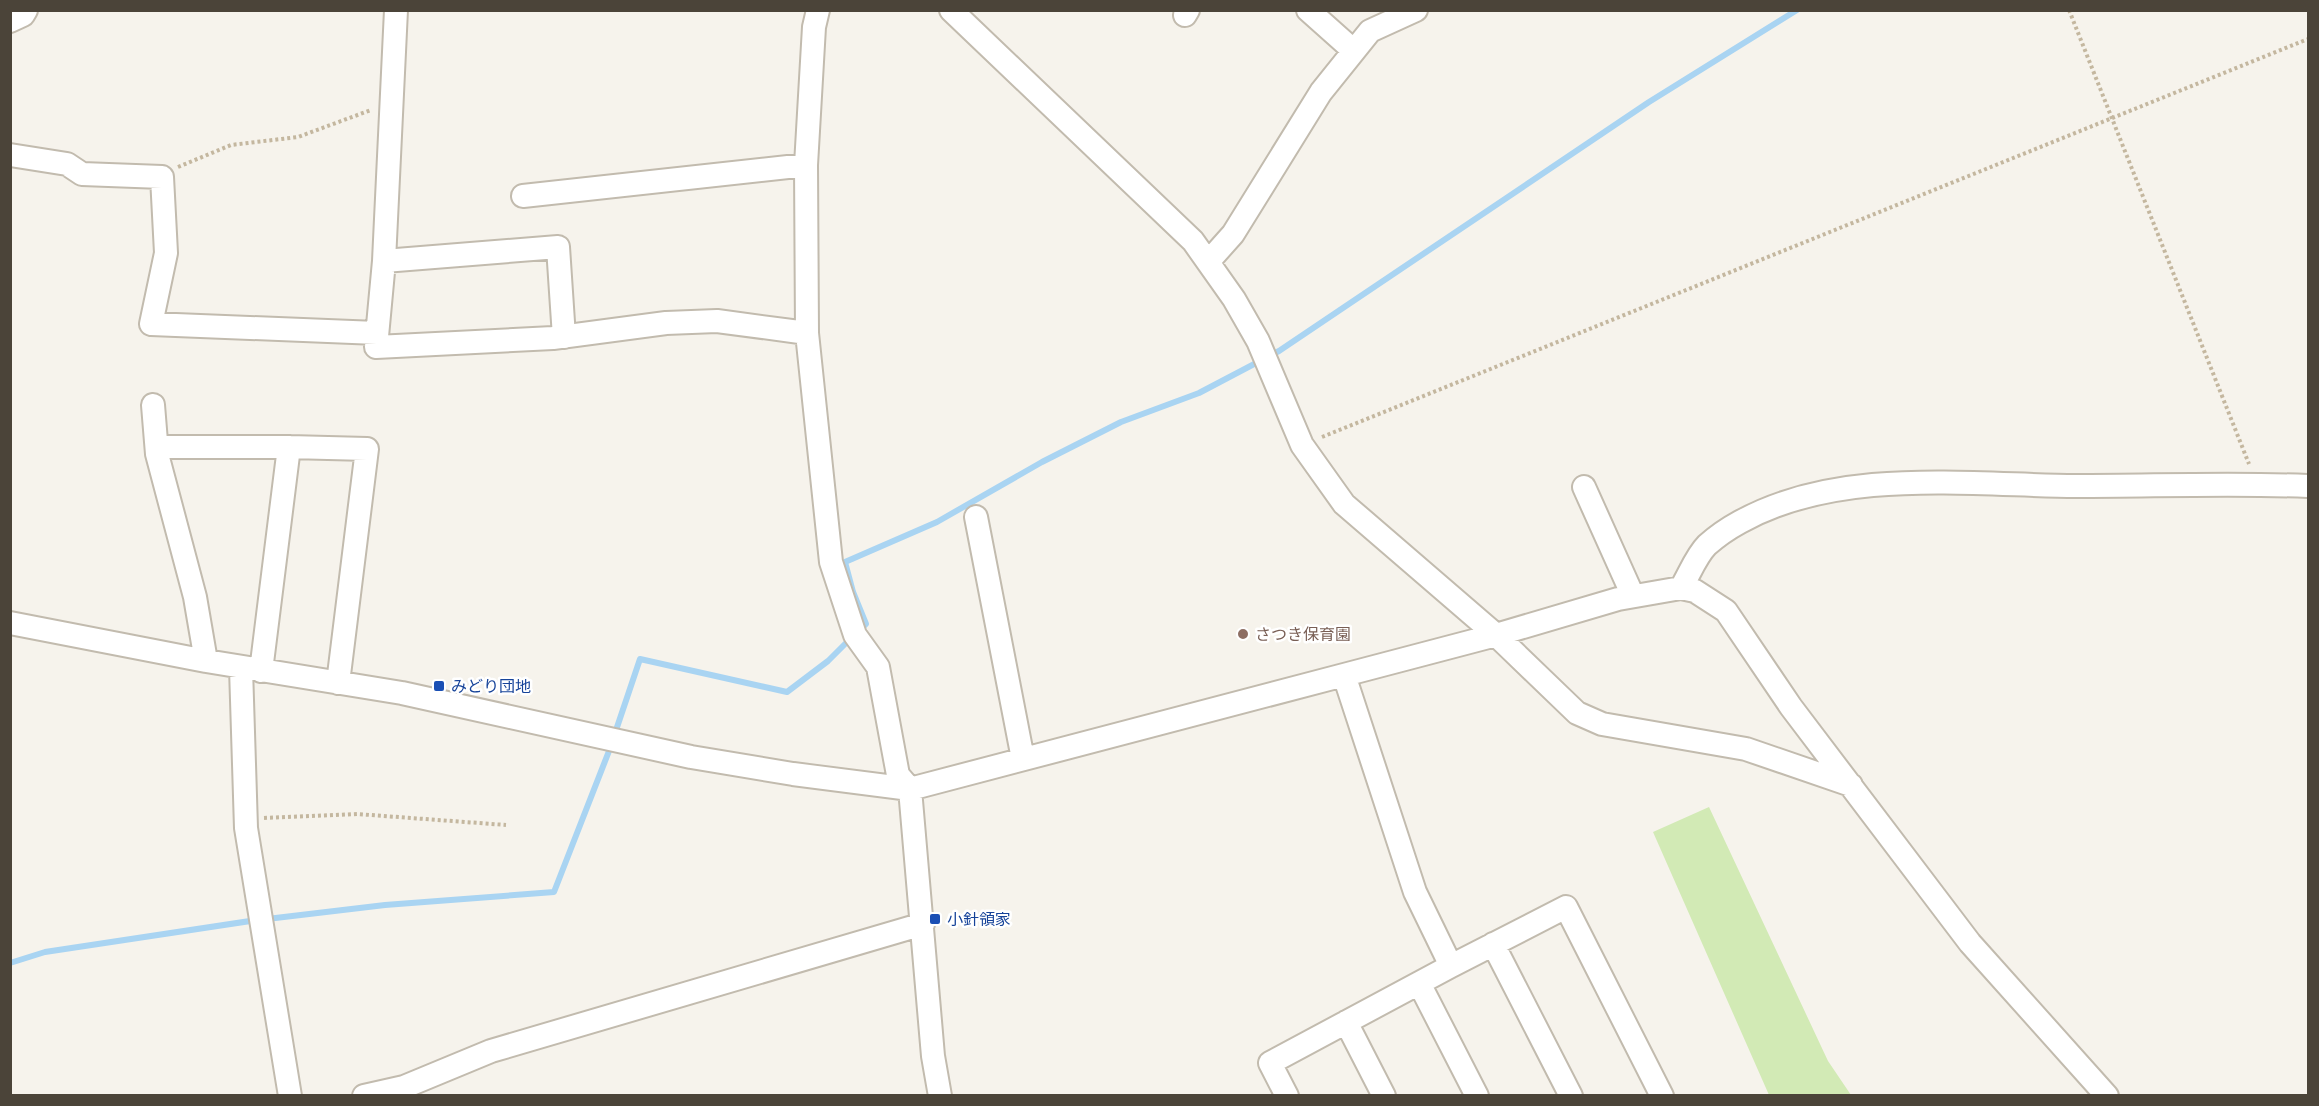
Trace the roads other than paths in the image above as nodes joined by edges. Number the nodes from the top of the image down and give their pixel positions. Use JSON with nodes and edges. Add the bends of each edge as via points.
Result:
{"nodes":[{"id":1,"x":26,"y":10,"type":"edge"},
{"id":2,"x":396,"y":10,"type":"edge"},
{"id":3,"x":818,"y":10,"type":"edge"},
{"id":4,"x":951,"y":10,"type":"edge"},
{"id":5,"x":1308,"y":10,"type":"edge"},
{"id":6,"x":1414,"y":11,"type":"edge"},
{"id":7,"x":10,"y":21,"type":"edge"},
{"id":8,"x":1354,"y":51,"type":"junction"},
{"id":9,"x":10,"y":155,"type":"edge"},
{"id":10,"x":806,"y":165,"type":"junction"},
{"id":11,"x":523,"y":196,"type":"dead end"},
{"id":12,"x":384,"y":261,"type":"junction"},
{"id":13,"x":1208,"y":262,"type":"junction"},
{"id":14,"x":377,"y":333,"type":"junction"},
{"id":15,"x":807,"y":333,"type":"junction"},
{"id":16,"x":564,"y":337,"type":"junction"},
{"id":17,"x":153,"y":405,"type":"dead end"},
{"id":18,"x":157,"y":447,"type":"junction"},
{"id":19,"x":289,"y":447,"type":"junction"},
{"id":20,"x":2308,"y":486,"type":"edge"},
{"id":21,"x":1584,"y":487,"type":"dead end"},
{"id":22,"x":976,"y":517,"type":"dead end"},
{"id":23,"x":1681,"y":588,"type":"junction"},
{"id":24,"x":1633,"y":596,"type":"junction"},
{"id":25,"x":10,"y":623,"type":"edge"},
{"id":26,"x":1496,"y":635,"type":"junction"},
{"id":27,"x":206,"y":662,"type":"junction"},
{"id":28,"x":251,"y":669,"type":"junction"},
{"id":29,"x":1344,"y":675,"type":"junction"},
{"id":30,"x":338,"y":683,"type":"junction"},
{"id":31,"x":1023,"y":759,"type":"junction"},
{"id":32,"x":1851,"y":785,"type":"junction"},
{"id":33,"x":910,"y":789,"type":"junction"},
{"id":34,"x":923,"y":924,"type":"junction"},
{"id":35,"x":1494,"y":944,"type":"junction"},
{"id":36,"x":1451,"y":966,"type":"junction"},
{"id":37,"x":1419,"y":983,"type":"junction"},
{"id":38,"x":1346,"y":1022,"type":"junction"},
{"id":39,"x":290,"y":1095,"type":"edge"},
{"id":40,"x":364,"y":1095,"type":"edge"},
{"id":41,"x":940,"y":1095,"type":"edge"},
{"id":42,"x":1287,"y":1095,"type":"edge"},
{"id":43,"x":1384,"y":1095,"type":"edge"},
{"id":44,"x":1477,"y":1095,"type":"edge"},
{"id":45,"x":1571,"y":1095,"type":"edge"},
{"id":46,"x":1662,"y":1095,"type":"edge"},
{"id":47,"x":2107,"y":1095,"type":"edge"}],
"edges":[{"from":1,"to":7,"type":"street"},
{"from":2,"to":12,"type":"street"},
{"from":3,"to":10,"type":"street"},
{"from":4,"to":13,"type":"street","via":[[1193,241]]},
{"from":5,"to":8,"type":"street"},
{"from":6,"to":8,"type":"street","via":[[1370,31]]},
{"from":8,"to":13,"type":"street","via":[[1321,92],[1233,234]]},
{"from":9,"to":14,"type":"street","via":[[67,164],[82,174],[162,177],[166,253],[152,324]]},
{"from":10,"to":11,"type":"street"},
{"from":10,"to":15,"type":"street"},
{"from":12,"to":14,"type":"street"},
{"from":12,"to":16,"type":"street","via":[[558,247]]},
{"from":13,"to":26,"type":"street","via":[[1258,341],[1302,445],[1344,504]]},
{"from":14,"to":16,"type":"street","via":[[376,347]]},
{"from":15,"to":16,"type":"street","via":[[717,321],[666,323]]},
{"from":15,"to":33,"type":"street","via":[[831,562],[855,634],[878,667],[898,775]]},
{"from":17,"to":18,"type":"street"},
{"from":18,"to":19,"type":"street"},
{"from":18,"to":27,"type":"street","via":[[195,597]]},
{"from":19,"to":28,"type":"street"},
{"from":19,"to":30,"type":"street","via":[[367,449]]},
{"from":20,"to":23,"type":"street","via":[[1916,483],[1838,489],[1785,502],[1740,522],[1706,546]]},
{"from":21,"to":24,"type":"street"},
{"from":22,"to":31,"type":"street"},
{"from":23,"to":24,"type":"street"},
{"from":23,"to":32,"type":"street","via":[[1695,591],[1726,611],[1791,707]]},
{"from":24,"to":26,"type":"street"},
{"from":25,"to":27,"type":"street"},
{"from":26,"to":29,"type":"street"},
{"from":26,"to":32,"type":"street","via":[[1577,713],[1602,724],[1746,749]]},
{"from":27,"to":28,"type":"street"},
{"from":28,"to":30,"type":"street"},
{"from":28,"to":39,"type":"street","via":[[246,819]]},
{"from":29,"to":31,"type":"street"},
{"from":29,"to":36,"type":"street","via":[[1415,892]]},
{"from":30,"to":33,"type":"street","via":[[472,707],[691,757]]},
{"from":31,"to":33,"type":"street"},
{"from":32,"to":47,"type":"street","via":[[1970,943]]},
{"from":33,"to":34,"type":"street"},
{"from":34,"to":40,"type":"street","via":[[491,1051],[404,1087]]},
{"from":34,"to":41,"type":"street","via":[[933,1056]]},
{"from":35,"to":36,"type":"street"},
{"from":35,"to":45,"type":"street"},
{"from":35,"to":46,"type":"street","via":[[1566,907]]},
{"from":36,"to":37,"type":"street"},
{"from":37,"to":38,"type":"street"},
{"from":37,"to":44,"type":"street"},
{"from":38,"to":42,"type":"street","via":[[1270,1063]]},
{"from":38,"to":43,"type":"street"}]}
